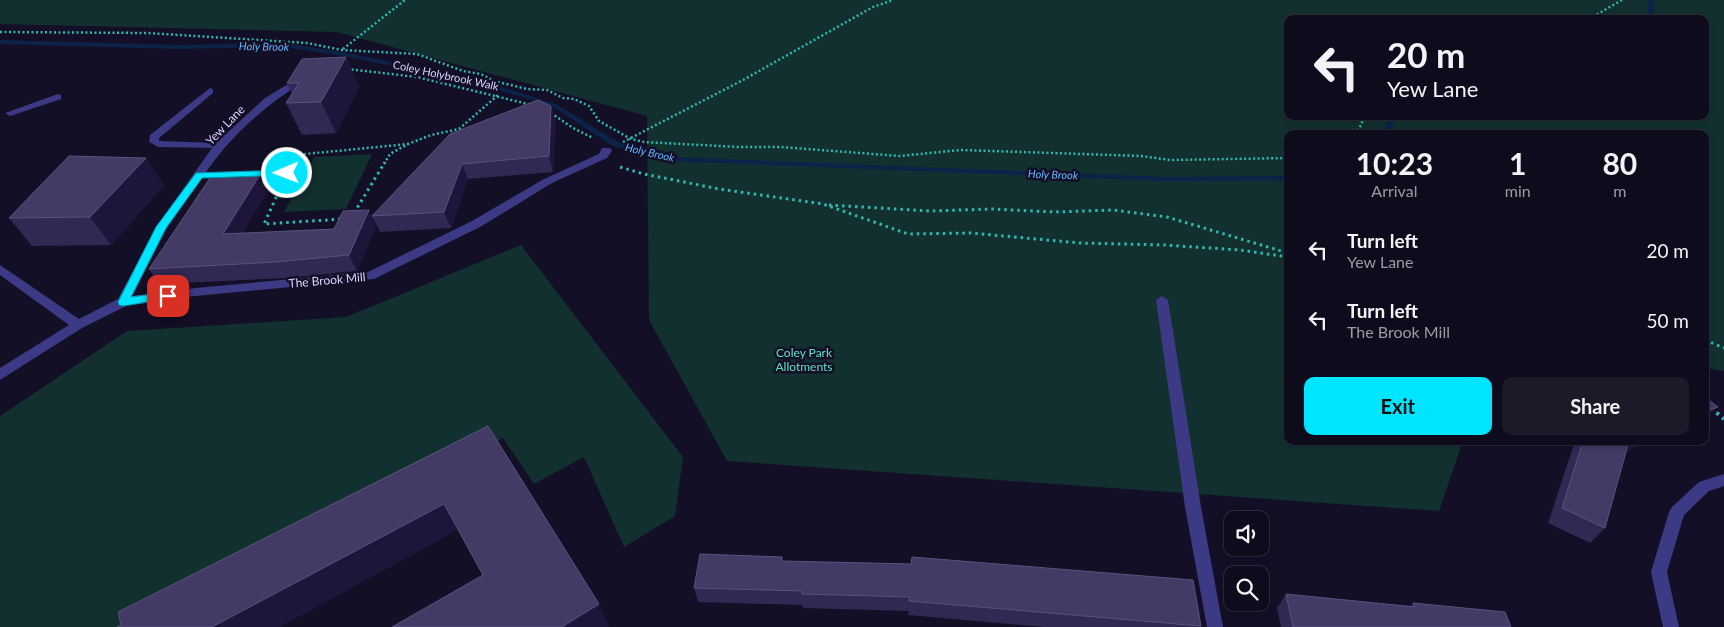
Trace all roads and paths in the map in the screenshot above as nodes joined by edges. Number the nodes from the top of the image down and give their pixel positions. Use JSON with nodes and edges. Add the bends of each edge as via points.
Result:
{"nodes":[{"id":1,"x":405,"y":0,"type":"edge"},
{"id":2,"x":893,"y":0,"type":"edge"},
{"id":3,"x":1622,"y":0,"type":"edge"},
{"id":4,"x":1596,"y":15,"type":"edge"},
{"id":5,"x":0,"y":32,"type":"edge"},
{"id":6,"x":342,"y":50,"type":"junction"},
{"id":7,"x":324,"y":68,"type":"joint"},
{"id":8,"x":210,"y":91,"type":"dead end"},
{"id":9,"x":498,"y":95,"type":"junction"},
{"id":10,"x":58,"y":97,"type":"dead end"},
{"id":11,"x":536,"y":106,"type":"edge"},
{"id":12,"x":549,"y":112,"type":"edge"},
{"id":13,"x":10,"y":114,"type":"dead end"},
{"id":14,"x":631,"y":139,"type":"junction"},
{"id":15,"x":408,"y":144,"type":"junction"},
{"id":16,"x":219,"y":146,"type":"junction"},
{"id":17,"x":606,"y":152,"type":"junction"},
{"id":18,"x":1284,"y":158,"type":"edge"},
{"id":19,"x":287,"y":173,"type":"junction"},
{"id":20,"x":199,"y":175,"type":"junction"},
{"id":21,"x":823,"y":204,"type":"junction"},
{"id":22,"x":1284,"y":252,"type":"edge"},
{"id":23,"x":1284,"y":256,"type":"edge"},
{"id":24,"x":0,"y":269,"type":"edge"},
{"id":25,"x":1162,"y":300,"type":"dead end"},
{"id":26,"x":123,"y":302,"type":"junction"},
{"id":27,"x":78,"y":325,"type":"junction"},
{"id":28,"x":1709,"y":342,"type":"edge"},
{"id":29,"x":1724,"y":348,"type":"edge"},
{"id":30,"x":0,"y":375,"type":"edge"},
{"id":31,"x":1709,"y":406,"type":"edge"},
{"id":32,"x":1724,"y":418,"type":"edge"},
{"id":33,"x":1724,"y":480,"type":"edge"},
{"id":34,"x":1215,"y":627,"type":"edge"},
{"id":35,"x":1671,"y":627,"type":"edge"}],
"edges":[{"from":1,"to":6,"type":"path"},
{"from":2,"to":14,"type":"path","via":[[873,7]]},
{"from":3,"to":4,"type":"path"},
{"from":5,"to":6,"type":"path","via":[[147,33],[307,43]]},
{"from":6,"to":14,"type":"path","via":[[417,54],[500,83],[534,91],[547,90],[589,106],[599,121]]},
{"from":7,"to":9,"type":"path","name":"Coley Holybrook Walk","via":[[381,70]]},
{"from":7,"to":16,"type":"street","name":"Yew Lane","via":[[268,100]]},
{"from":8,"to":16,"type":"street","via":[[167,125],[154,142]]},
{"from":9,"to":11,"type":"path","name":"Coley Holybrook Walk"},
{"from":9,"to":15,"type":"path","via":[[459,129]]},
{"from":10,"to":13,"type":"street"},
{"from":12,"to":17,"type":"path","via":[[602,142]]},
{"from":14,"to":18,"type":"path","via":[[899,156],[961,150],[1170,160]]},
{"from":15,"to":19,"type":"path","via":[[296,155]]},
{"from":15,"to":19,"type":"path","via":[[390,154],[350,218],[264,224]]},
{"from":16,"to":20,"type":"street","name":"Yew Lane"},
{"from":17,"to":21,"type":"path","via":[[622,168],[644,174]]},
{"from":17,"to":26,"type":"street","name":"The Brook Mill","via":[[548,181],[476,224],[370,276]]},
{"from":19,"to":20,"type":"street"},
{"from":20,"to":26,"type":"street","name":"Yew Lane","via":[[162,227]]},
{"from":21,"to":22,"type":"path","via":[[929,211],[1113,210],[1167,217]]},
{"from":21,"to":23,"type":"path","via":[[908,234],[971,234],[1080,243],[1164,245]]},
{"from":24,"to":27,"type":"street"},
{"from":25,"to":34,"type":"street","via":[[1193,507]]},
{"from":26,"to":27,"type":"street","name":"The Brook Mill"},
{"from":27,"to":30,"type":"street","name":"The Brook Mill"},
{"from":28,"to":29,"type":"path"},
{"from":31,"to":32,"type":"path"},
{"from":33,"to":35,"type":"street","via":[[1704,486],[1677,512],[1659,572]]}]}
